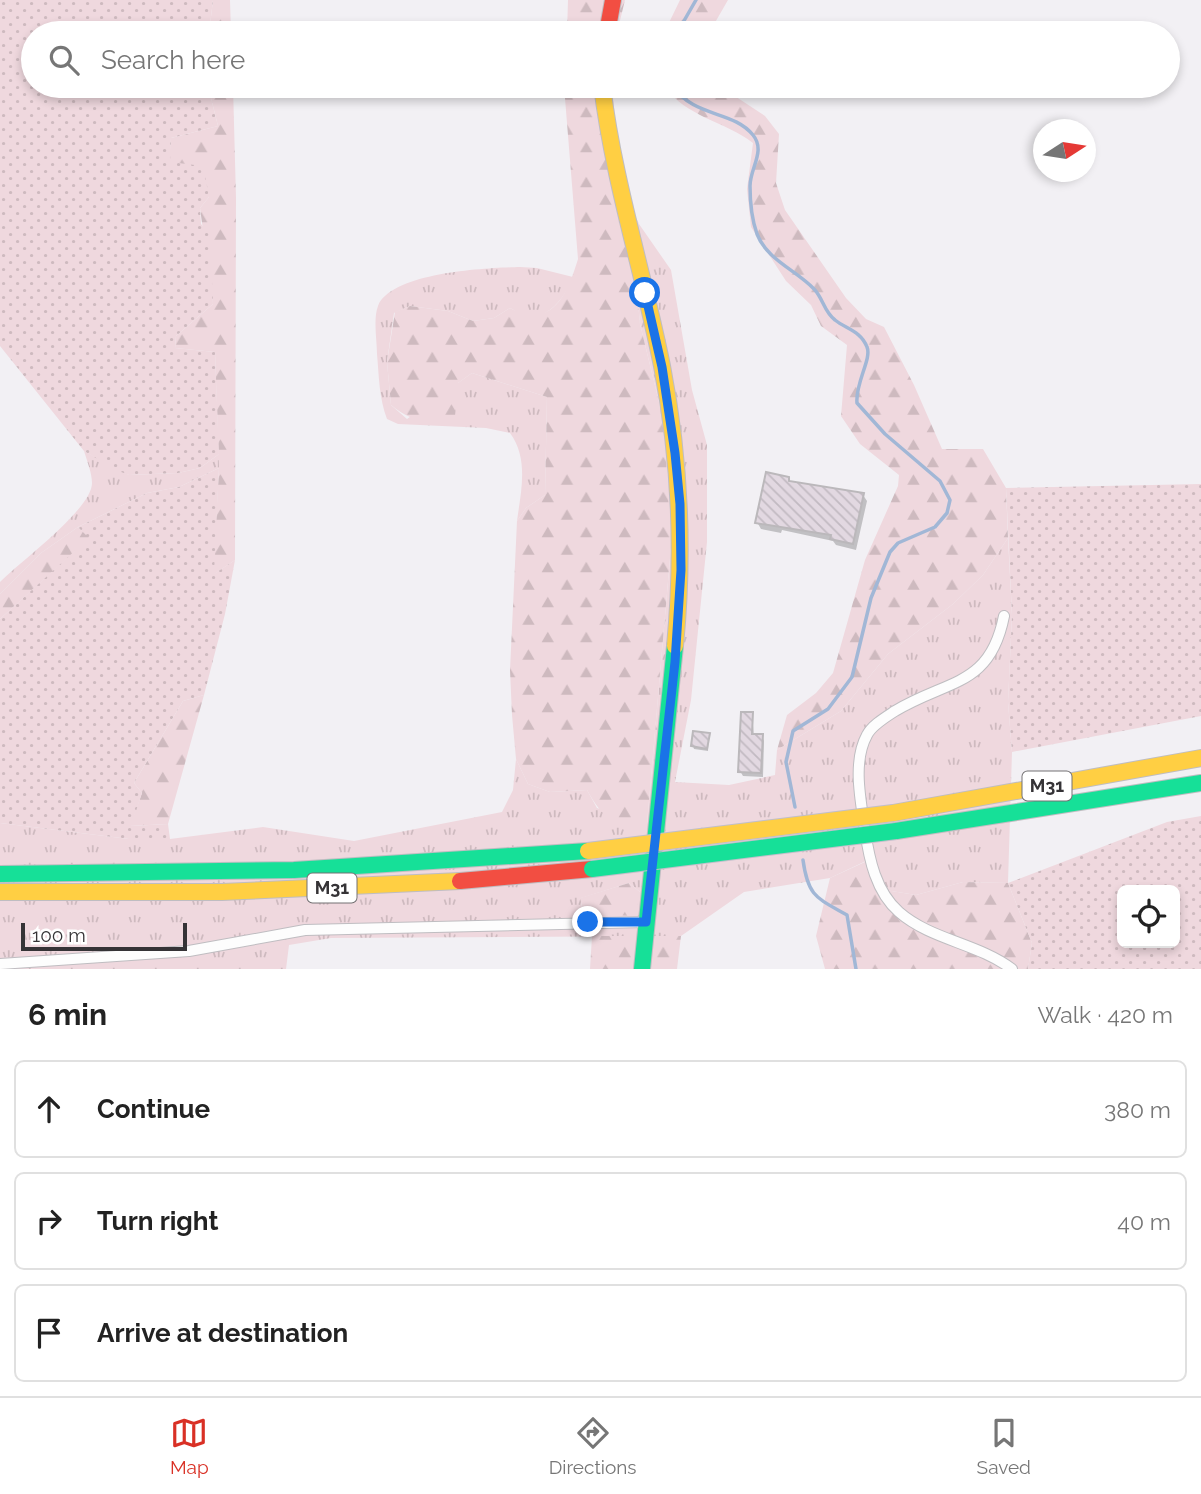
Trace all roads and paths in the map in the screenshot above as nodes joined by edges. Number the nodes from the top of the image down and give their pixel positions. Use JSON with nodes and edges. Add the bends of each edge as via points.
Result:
{"nodes":[{"id":1,"x":613,"y":0,"type":"edge"},
{"id":2,"x":609,"y":21,"type":"edge"},
{"id":3,"x":603,"y":98,"type":"edge"},
{"id":4,"x":1004,"y":615,"type":"dead end"},
{"id":5,"x":1201,"y":758,"type":"edge"},
{"id":6,"x":1201,"y":783,"type":"edge"},
{"id":7,"x":0,"y":874,"type":"edge"},
{"id":8,"x":0,"y":892,"type":"edge"},
{"id":9,"x":646,"y":922,"type":"junction"},
{"id":10,"x":0,"y":964,"type":"edge"},
{"id":11,"x":642,"y":969,"type":"edge"},
{"id":12,"x":1012,"y":969,"type":"edge"}],
"edges":[{"from":1,"to":2,"type":"main road"},
{"from":3,"to":9,"type":"main road","via":[[610,152],[662,367],[680,504],[680,606]]},
{"from":4,"to":12,"type":"street","via":[[994,652],[977,670],[883,718],[867,735],[860,764],[860,799],[872,866],[896,910],[917,927],[996,957]]},
{"from":5,"to":7,"type":"main road","number":"M31","bridge":true,"via":[[893,813],[587,851],[296,871]]},
{"from":6,"to":8,"type":"main road","number":"M31","bridge":true,"via":[[896,831],[592,869],[245,892]]},
{"from":9,"to":10,"type":"street","via":[[305,930],[189,951]]},
{"from":9,"to":11,"type":"main road"}]}
